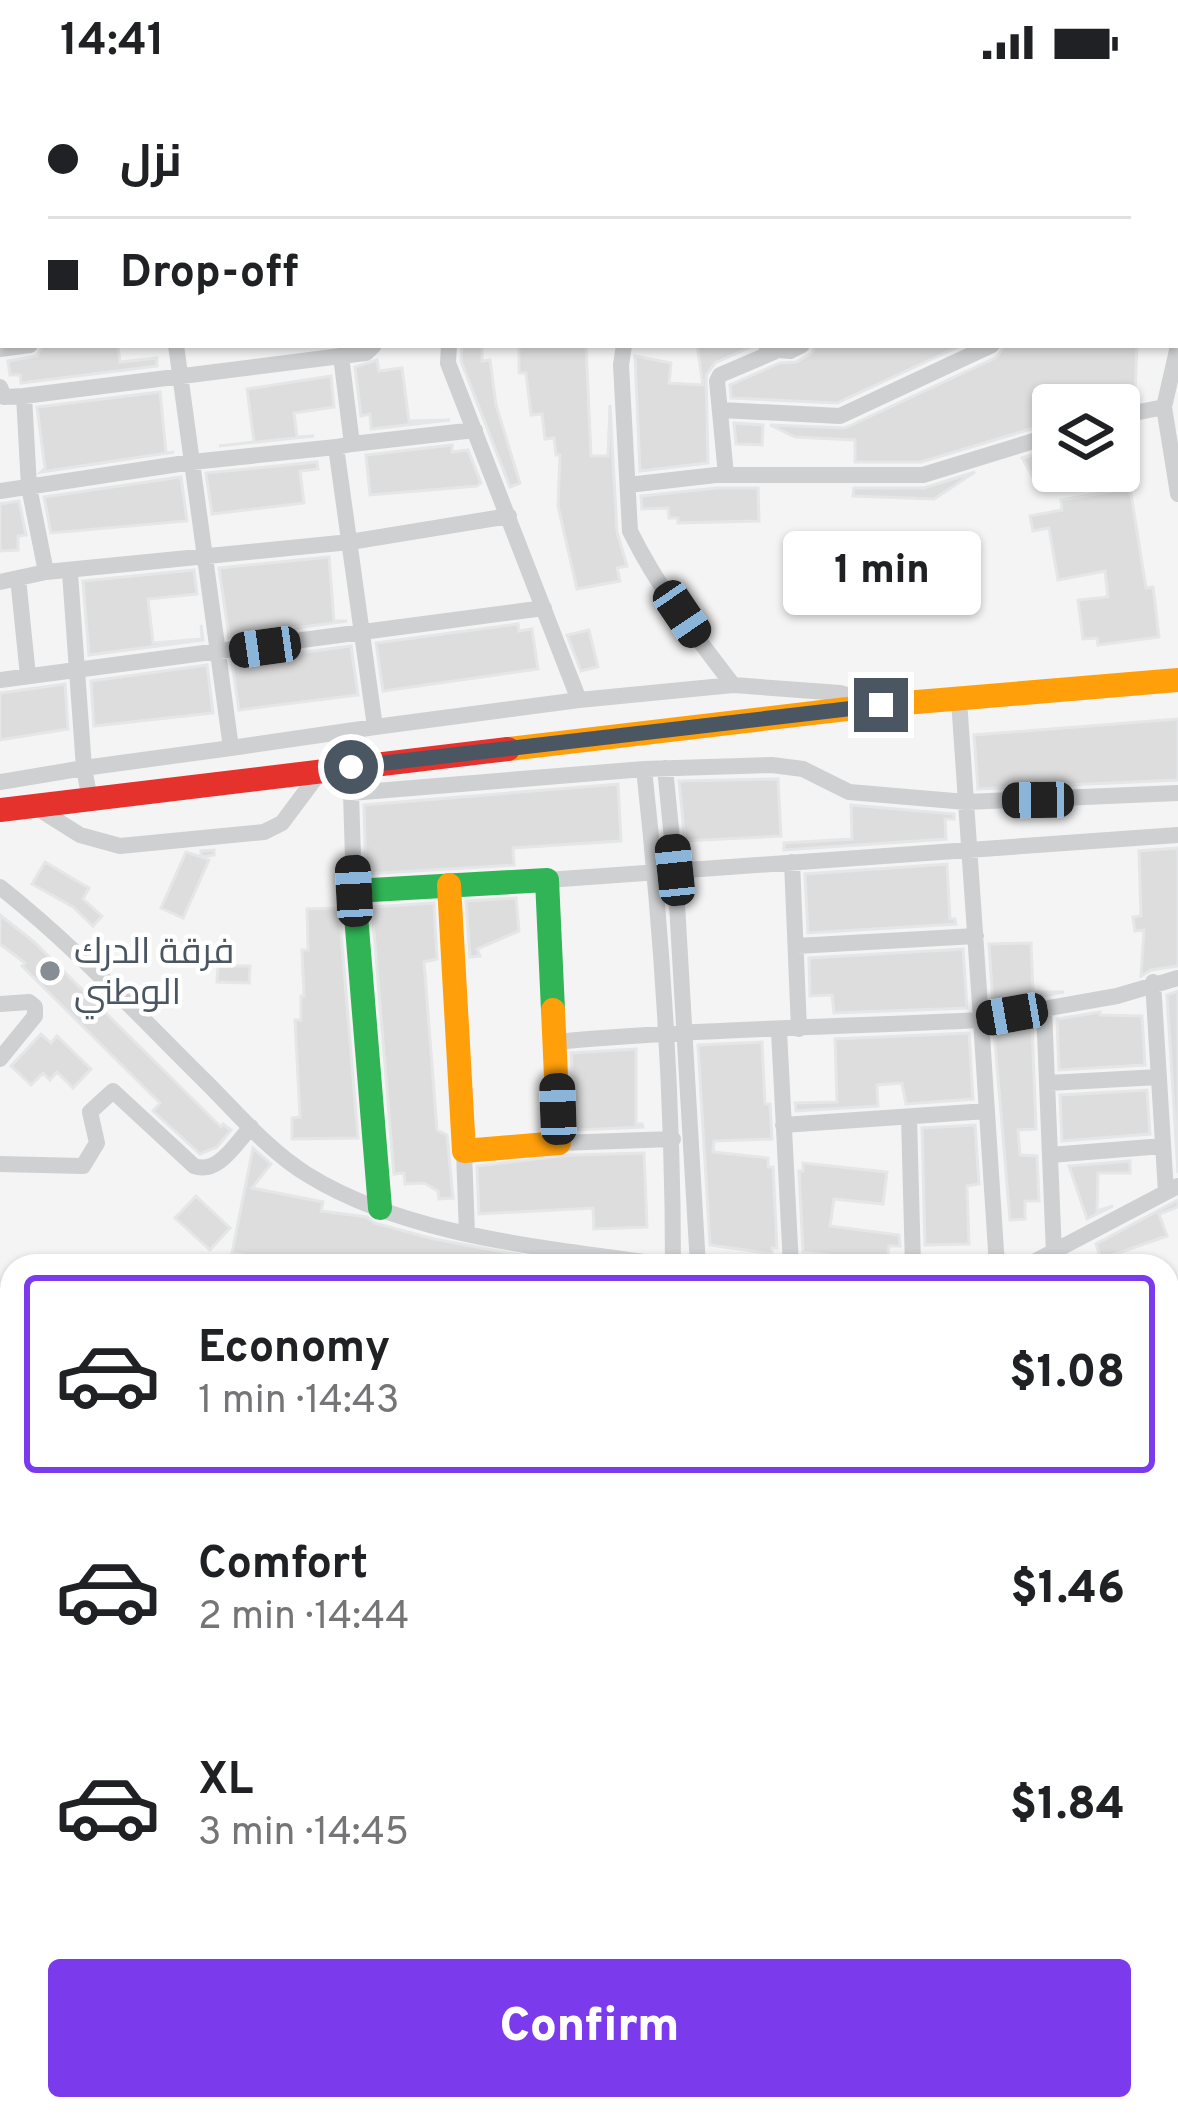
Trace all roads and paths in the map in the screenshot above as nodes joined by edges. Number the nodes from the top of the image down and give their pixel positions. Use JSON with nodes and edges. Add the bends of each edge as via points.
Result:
{"nodes":[{"id":1,"x":177,"y":348,"type":"edge"},
{"id":2,"x":371,"y":348,"type":"edge"},
{"id":3,"x":449,"y":348,"type":"edge"},
{"id":4,"x":624,"y":348,"type":"edge"},
{"id":5,"x":767,"y":348,"type":"edge"},
{"id":6,"x":986,"y":348,"type":"edge"},
{"id":7,"x":1176,"y":348,"type":"edge"},
{"id":8,"x":341,"y":356,"type":"junction"},
{"id":9,"x":182,"y":378,"type":"junction"},
{"id":10,"x":1,"y":394,"type":"edge"},
{"id":11,"x":24,"y":396,"type":"junction"},
{"id":12,"x":1164,"y":407,"type":"junction"},
{"id":13,"x":722,"y":410,"type":"junction"},
{"id":14,"x":1140,"y":412,"type":"edge"},
{"id":15,"x":475,"y":430,"type":"junction"},
{"id":16,"x":1032,"y":441,"type":"edge"},
{"id":17,"x":344,"y":445,"type":"junction"},
{"id":18,"x":193,"y":462,"type":"junction"},
{"id":19,"x":726,"y":476,"type":"junction"},
{"id":20,"x":628,"y":485,"type":"junction"},
{"id":21,"x":29,"y":487,"type":"junction"},
{"id":22,"x":0,"y":491,"type":"edge"},
{"id":23,"x":1178,"y":494,"type":"edge"},
{"id":24,"x":509,"y":515,"type":"junction"},
{"id":25,"x":350,"y":542,"type":"junction"},
{"id":26,"x":205,"y":559,"type":"junction"},
{"id":27,"x":46,"y":572,"type":"junction"},
{"id":28,"x":70,"y":572,"type":"junction"},
{"id":29,"x":9,"y":580,"type":"edge"},
{"id":30,"x":544,"y":608,"type":"junction"},
{"id":31,"x":360,"y":633,"type":"junction"},
{"id":32,"x":218,"y":654,"type":"junction"},
{"id":33,"x":74,"y":669,"type":"junction"},
{"id":34,"x":28,"y":676,"type":"junction"},
{"id":35,"x":1176,"y":678,"type":"edge"},
{"id":36,"x":0,"y":680,"type":"edge"},
{"id":37,"x":733,"y":685,"type":"junction"},
{"id":38,"x":579,"y":700,"type":"junction"},
{"id":39,"x":959,"y":700,"type":"junction"},
{"id":40,"x":881,"y":705,"type":"junction"},
{"id":41,"x":375,"y":727,"type":"junction"},
{"id":42,"x":231,"y":748,"type":"junction"},
{"id":43,"x":351,"y":767,"type":"junction"},
{"id":44,"x":84,"y":768,"type":"junction"},
{"id":45,"x":665,"y":768,"type":"junction"},
{"id":46,"x":644,"y":769,"type":"junction"},
{"id":47,"x":320,"y":772,"type":"junction"},
{"id":48,"x":0,"y":782,"type":"edge"},
{"id":49,"x":351,"y":793,"type":"junction"},
{"id":50,"x":1178,"y":793,"type":"edge"},
{"id":51,"x":90,"y":800,"type":"junction"},
{"id":52,"x":966,"y":802,"type":"junction"},
{"id":53,"x":33,"y":806,"type":"junction"},
{"id":54,"x":0,"y":810,"type":"edge"},
{"id":55,"x":1178,"y":835,"type":"edge"},
{"id":56,"x":971,"y":852,"type":"junction"},
{"id":57,"x":792,"y":862,"type":"junction"},
{"id":58,"x":675,"y":870,"type":"junction"},
{"id":59,"x":656,"y":873,"type":"junction"},
{"id":60,"x":547,"y":880,"type":"junction"},
{"id":61,"x":449,"y":885,"type":"junction"},
{"id":62,"x":0,"y":887,"type":"edge"},
{"id":63,"x":354,"y":891,"type":"junction"},
{"id":64,"x":976,"y":936,"type":"junction"},
{"id":65,"x":796,"y":946,"type":"junction"},
{"id":66,"x":1178,"y":978,"type":"edge"},
{"id":67,"x":1153,"y":982,"type":"junction"},
{"id":68,"x":0,"y":1004,"type":"edge"},
{"id":69,"x":1044,"y":1009,"type":"junction"},
{"id":70,"x":981,"y":1020,"type":"junction"},
{"id":71,"x":799,"y":1029,"type":"junction"},
{"id":72,"x":778,"y":1030,"type":"junction"},
{"id":73,"x":675,"y":1032,"type":"junction"},
{"id":74,"x":555,"y":1042,"type":"junction"},
{"id":75,"x":0,"y":1059,"type":"edge"},
{"id":76,"x":1159,"y":1077,"type":"junction"},
{"id":77,"x":1048,"y":1083,"type":"junction"},
{"id":78,"x":987,"y":1111,"type":"junction"},
{"id":79,"x":909,"y":1117,"type":"junction"},
{"id":80,"x":783,"y":1125,"type":"junction"},
{"id":81,"x":251,"y":1126,"type":"junction"},
{"id":82,"x":673,"y":1138,"type":"junction"},
{"id":83,"x":559,"y":1143,"type":"junction"},
{"id":84,"x":1163,"y":1146,"type":"junction"},
{"id":85,"x":464,"y":1150,"type":"junction"},
{"id":86,"x":1050,"y":1155,"type":"junction"},
{"id":87,"x":0,"y":1164,"type":"edge"},
{"id":88,"x":1172,"y":1189,"type":"edge"},
{"id":89,"x":380,"y":1208,"type":"junction"},
{"id":90,"x":467,"y":1234,"type":"junction"},
{"id":91,"x":596,"y":1254,"type":"edge"},
{"id":92,"x":673,"y":1254,"type":"edge"},
{"id":93,"x":697,"y":1254,"type":"edge"},
{"id":94,"x":790,"y":1254,"type":"edge"},
{"id":95,"x":913,"y":1254,"type":"edge"},
{"id":96,"x":996,"y":1254,"type":"edge"},
{"id":97,"x":1054,"y":1254,"type":"joint"}],
"edges":[{"from":1,"to":9,"type":"street"},
{"from":2,"to":8,"type":"street"},
{"from":3,"to":15,"type":"street"},
{"from":4,"to":20,"type":"street"},
{"from":5,"to":13,"type":"street","via":[[720,375]]},
{"from":6,"to":13,"type":"street","via":[[840,416]]},
{"from":7,"to":12,"type":"street"},
{"from":8,"to":9,"type":"street"},
{"from":8,"to":17,"type":"street"},
{"from":9,"to":11,"type":"street"},
{"from":9,"to":18,"type":"street"},
{"from":10,"to":11,"type":"street"},
{"from":11,"to":21,"type":"street"},
{"from":12,"to":14,"type":"street"},
{"from":12,"to":23,"type":"street"},
{"from":13,"to":19,"type":"street"},
{"from":15,"to":17,"type":"street"},
{"from":15,"to":24,"type":"street"},
{"from":16,"to":19,"type":"street","via":[[923,475]]},
{"from":17,"to":18,"type":"street"},
{"from":17,"to":25,"type":"street"},
{"from":18,"to":21,"type":"street"},
{"from":18,"to":26,"type":"street"},
{"from":19,"to":20,"type":"street"},
{"from":20,"to":37,"type":"street","via":[[630,531],[642,555]]},
{"from":21,"to":22,"type":"street"},
{"from":21,"to":27,"type":"street"},
{"from":24,"to":25,"type":"street"},
{"from":24,"to":30,"type":"street"},
{"from":25,"to":26,"type":"street"},
{"from":25,"to":31,"type":"street"},
{"from":26,"to":28,"type":"street"},
{"from":26,"to":32,"type":"street"},
{"from":27,"to":28,"type":"street"},
{"from":27,"to":29,"type":"street"},
{"from":28,"to":33,"type":"street"},
{"from":29,"to":34,"type":"street"},
{"from":30,"to":31,"type":"street"},
{"from":30,"to":38,"type":"street"},
{"from":31,"to":32,"type":"street"},
{"from":31,"to":41,"type":"street"},
{"from":32,"to":33,"type":"street"},
{"from":32,"to":42,"type":"street"},
{"from":33,"to":34,"type":"street"},
{"from":33,"to":44,"type":"street"},
{"from":34,"to":36,"type":"street"},
{"from":35,"to":39,"type":"main road"},
{"from":37,"to":38,"type":"street"},
{"from":37,"to":40,"type":"street","via":[[840,692]]},
{"from":38,"to":41,"type":"street"},
{"from":39,"to":40,"type":"main road"},
{"from":39,"to":52,"type":"street"},
{"from":40,"to":43,"type":"main road"},
{"from":41,"to":42,"type":"street"},
{"from":42,"to":44,"type":"street"},
{"from":43,"to":47,"type":"main road"},
{"from":43,"to":49,"type":"street"},
{"from":44,"to":48,"type":"street"},
{"from":44,"to":51,"type":"street"},
{"from":45,"to":46,"type":"street"},
{"from":45,"to":52,"type":"street","via":[[783,765],[849,792]]},
{"from":45,"to":58,"type":"street"},
{"from":46,"to":49,"type":"street"},
{"from":46,"to":59,"type":"street"},
{"from":47,"to":51,"type":"main road"},
{"from":47,"to":53,"type":"street","via":[[282,823],[264,832],[120,846],[80,835]]},
{"from":49,"to":63,"type":"street"},
{"from":50,"to":52,"type":"street"},
{"from":51,"to":53,"type":"main road"},
{"from":52,"to":56,"type":"street"},
{"from":53,"to":54,"type":"main road"},
{"from":55,"to":56,"type":"street"},
{"from":56,"to":57,"type":"street"},
{"from":56,"to":64,"type":"street"},
{"from":57,"to":58,"type":"street"},
{"from":57,"to":65,"type":"street"},
{"from":58,"to":59,"type":"street"},
{"from":58,"to":73,"type":"street"},
{"from":59,"to":60,"type":"street"},
{"from":59,"to":73,"type":"street"},
{"from":60,"to":61,"type":"main road"},
{"from":60,"to":74,"type":"main road"},
{"from":61,"to":63,"type":"main road"},
{"from":61,"to":85,"type":"main road"},
{"from":62,"to":81,"type":"street"},
{"from":63,"to":89,"type":"main road"},
{"from":64,"to":65,"type":"street"},
{"from":64,"to":70,"type":"street"},
{"from":65,"to":71,"type":"street"},
{"from":66,"to":67,"type":"street"},
{"from":67,"to":69,"type":"street"},
{"from":67,"to":76,"type":"street"},
{"from":68,"to":75,"type":"street","via":[[35,1007],[31,1024]]},
{"from":69,"to":70,"type":"street"},
{"from":69,"to":77,"type":"street"},
{"from":70,"to":71,"type":"street"},
{"from":70,"to":78,"type":"street"},
{"from":71,"to":72,"type":"street"},
{"from":72,"to":73,"type":"street"},
{"from":72,"to":80,"type":"street"},
{"from":73,"to":74,"type":"street"},
{"from":73,"to":82,"type":"street"},
{"from":73,"to":93,"type":"street"},
{"from":74,"to":83,"type":"main road"},
{"from":76,"to":77,"type":"street"},
{"from":76,"to":84,"type":"street"},
{"from":77,"to":86,"type":"street"},
{"from":78,"to":79,"type":"street"},
{"from":78,"to":96,"type":"street"},
{"from":79,"to":80,"type":"street"},
{"from":79,"to":95,"type":"street"},
{"from":80,"to":94,"type":"street"},
{"from":81,"to":87,"type":"street","via":[[204,1170],[113,1090],[90,1112],[97,1143],[83,1166]]},
{"from":81,"to":89,"type":"street","via":[[310,1176]]},
{"from":82,"to":83,"type":"street"},
{"from":82,"to":92,"type":"street"},
{"from":83,"to":85,"type":"main road"},
{"from":84,"to":86,"type":"street"},
{"from":84,"to":88,"type":"street"},
{"from":85,"to":90,"type":"street"},
{"from":86,"to":97,"type":"street"},
{"from":88,"to":97,"type":"street"},
{"from":89,"to":90,"type":"street"},
{"from":90,"to":91,"type":"street"}]}
